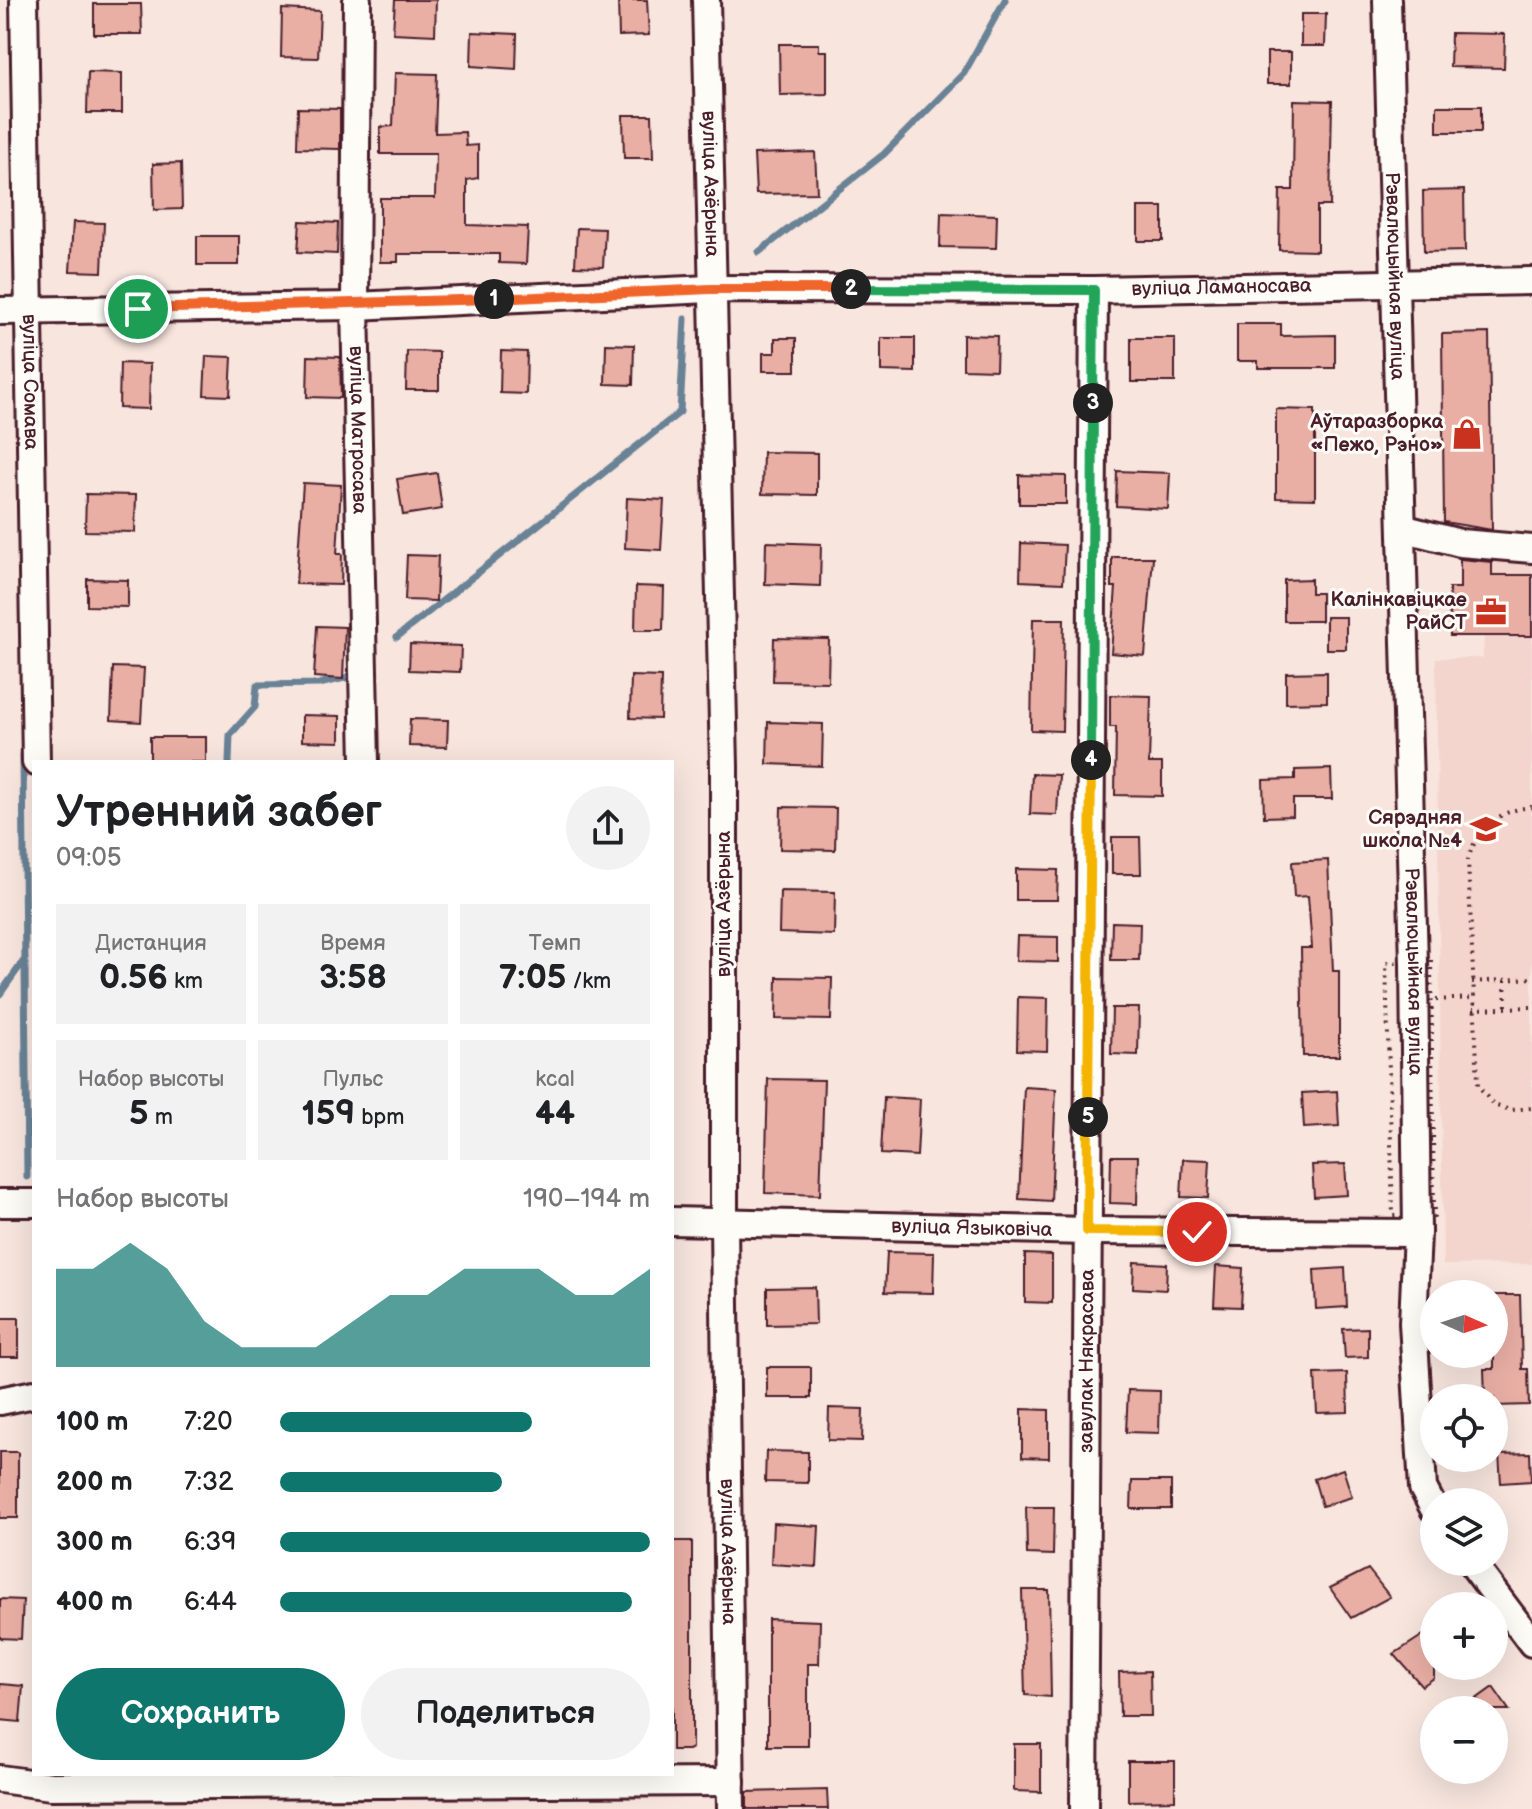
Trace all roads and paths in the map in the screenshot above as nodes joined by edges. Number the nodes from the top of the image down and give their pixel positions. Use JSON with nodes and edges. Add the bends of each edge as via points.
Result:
{"nodes":[{"id":1,"x":24,"y":0,"type":"edge"},
{"id":2,"x":357,"y":0,"type":"edge"},
{"id":3,"x":706,"y":0,"type":"edge"},
{"id":4,"x":1387,"y":0,"type":"edge"},
{"id":5,"x":1532,"y":281,"type":"edge"},
{"id":6,"x":1393,"y":283,"type":"junction"},
{"id":7,"x":710,"y":289,"type":"junction"},
{"id":8,"x":1094,"y":290,"type":"junction"},
{"id":9,"x":355,"y":306,"type":"junction"},
{"id":10,"x":0,"y":311,"type":"edge"},
{"id":11,"x":29,"y":311,"type":"junction"},
{"id":12,"x":1402,"y":528,"type":"junction"},
{"id":13,"x":1532,"y":549,"type":"edge"},
{"id":14,"x":36,"y":760,"type":"edge"},
{"id":15,"x":365,"y":760,"type":"edge"},
{"id":16,"x":1532,"y":807,"type":"edge"},
{"id":17,"x":1532,"y":978,"type":"edge"},
{"id":18,"x":1505,"y":980,"type":"junction"},
{"id":19,"x":1472,"y":982,"type":"junction"},
{"id":20,"x":1472,"y":998,"type":"junction"},
{"id":21,"x":1434,"y":1000,"type":"dead end"},
{"id":22,"x":1532,"y":1007,"type":"edge"},
{"id":23,"x":1506,"y":1008,"type":"junction"},
{"id":24,"x":1473,"y":1009,"type":"junction"},
{"id":25,"x":1532,"y":1108,"type":"edge"},
{"id":26,"x":0,"y":1203,"type":"edge"},
{"id":27,"x":32,"y":1203,"type":"edge"},
{"id":28,"x":674,"y":1221,"type":"edge"},
{"id":29,"x":724,"y":1222,"type":"junction"},
{"id":30,"x":1087,"y":1231,"type":"junction"},
{"id":31,"x":1417,"y":1233,"type":"junction"},
{"id":32,"x":32,"y":1394,"type":"edge"},
{"id":33,"x":0,"y":1401,"type":"edge"},
{"id":34,"x":1423,"y":1488,"type":"edge"},
{"id":35,"x":1482,"y":1576,"type":"edge"},
{"id":36,"x":1532,"y":1643,"type":"edge"},
{"id":37,"x":0,"y":1779,"type":"edge"},
{"id":38,"x":731,"y":1782,"type":"junction"},
{"id":39,"x":51,"y":1790,"type":"edge"},
{"id":40,"x":731,"y":1809,"type":"edge"},
{"id":41,"x":1084,"y":1809,"type":"edge"}],
"edges":[{"from":1,"to":11,"type":"street","name":"вуліца Сомава"},
{"from":2,"to":9,"type":"street","name":"вуліца Матросава"},
{"from":3,"to":7,"type":"street","name":"вуліца Азёрына"},
{"from":4,"to":6,"type":"street","name":"Рэвалюцыйная вуліца"},
{"from":5,"to":6,"type":"street","name":"вуліца Ламаносава"},
{"from":6,"to":8,"type":"street","name":"вуліца Ламаносава"},
{"from":6,"to":12,"type":"street","name":"Рэвалюцыйная вуліца"},
{"from":7,"to":8,"type":"street","name":"вуліца Ламаносава"},
{"from":7,"to":9,"type":"street","name":"вуліца Ламаносава"},
{"from":7,"to":29,"type":"street","name":"вуліца Азёрына","via":[[724,766]]},
{"from":8,"to":30,"type":"street","name":"завулак Някрасава"},
{"from":9,"to":11,"type":"street","name":"вуліца Ламаносава"},
{"from":9,"to":15,"type":"street","name":"вуліца Матросава"},
{"from":10,"to":11,"type":"street","name":"вуліца Ламаносава"},
{"from":11,"to":14,"type":"street","name":"вуліца Сомава"},
{"from":12,"to":13,"type":"street","via":[[1460,543]]},
{"from":12,"to":31,"type":"street","name":"Рэвалюцыйная вуліца"},
{"from":16,"to":19,"type":"path","via":[[1501,815],[1473,843],[1468,860]]},
{"from":17,"to":18,"type":"path"},
{"from":18,"to":19,"type":"path"},
{"from":18,"to":23,"type":"path"},
{"from":19,"to":20,"type":"path"},
{"from":20,"to":21,"type":"path"},
{"from":20,"to":24,"type":"path"},
{"from":22,"to":23,"type":"path"},
{"from":23,"to":24,"type":"path"},
{"from":24,"to":25,"type":"path","via":[[1483,1097],[1502,1107]]},
{"from":26,"to":27,"type":"street"},
{"from":28,"to":29,"type":"street","name":"вуліца Языковіча"},
{"from":29,"to":30,"type":"street","name":"вуліца Языковіча"},
{"from":29,"to":38,"type":"street","name":"вуліца Азёрына"},
{"from":30,"to":31,"type":"street","name":"вуліца Языковіча"},
{"from":30,"to":41,"type":"street","name":"завулак Някрасава"},
{"from":31,"to":34,"type":"street","name":"Рэвалюцыйная вуліца","via":[[1413,1323]]},
{"from":32,"to":33,"type":"street"},
{"from":35,"to":36,"type":"street"},
{"from":37,"to":39,"type":"street"},
{"from":38,"to":39,"type":"street"},
{"from":38,"to":40,"type":"street","name":"вуліца Азёрына"}]}
